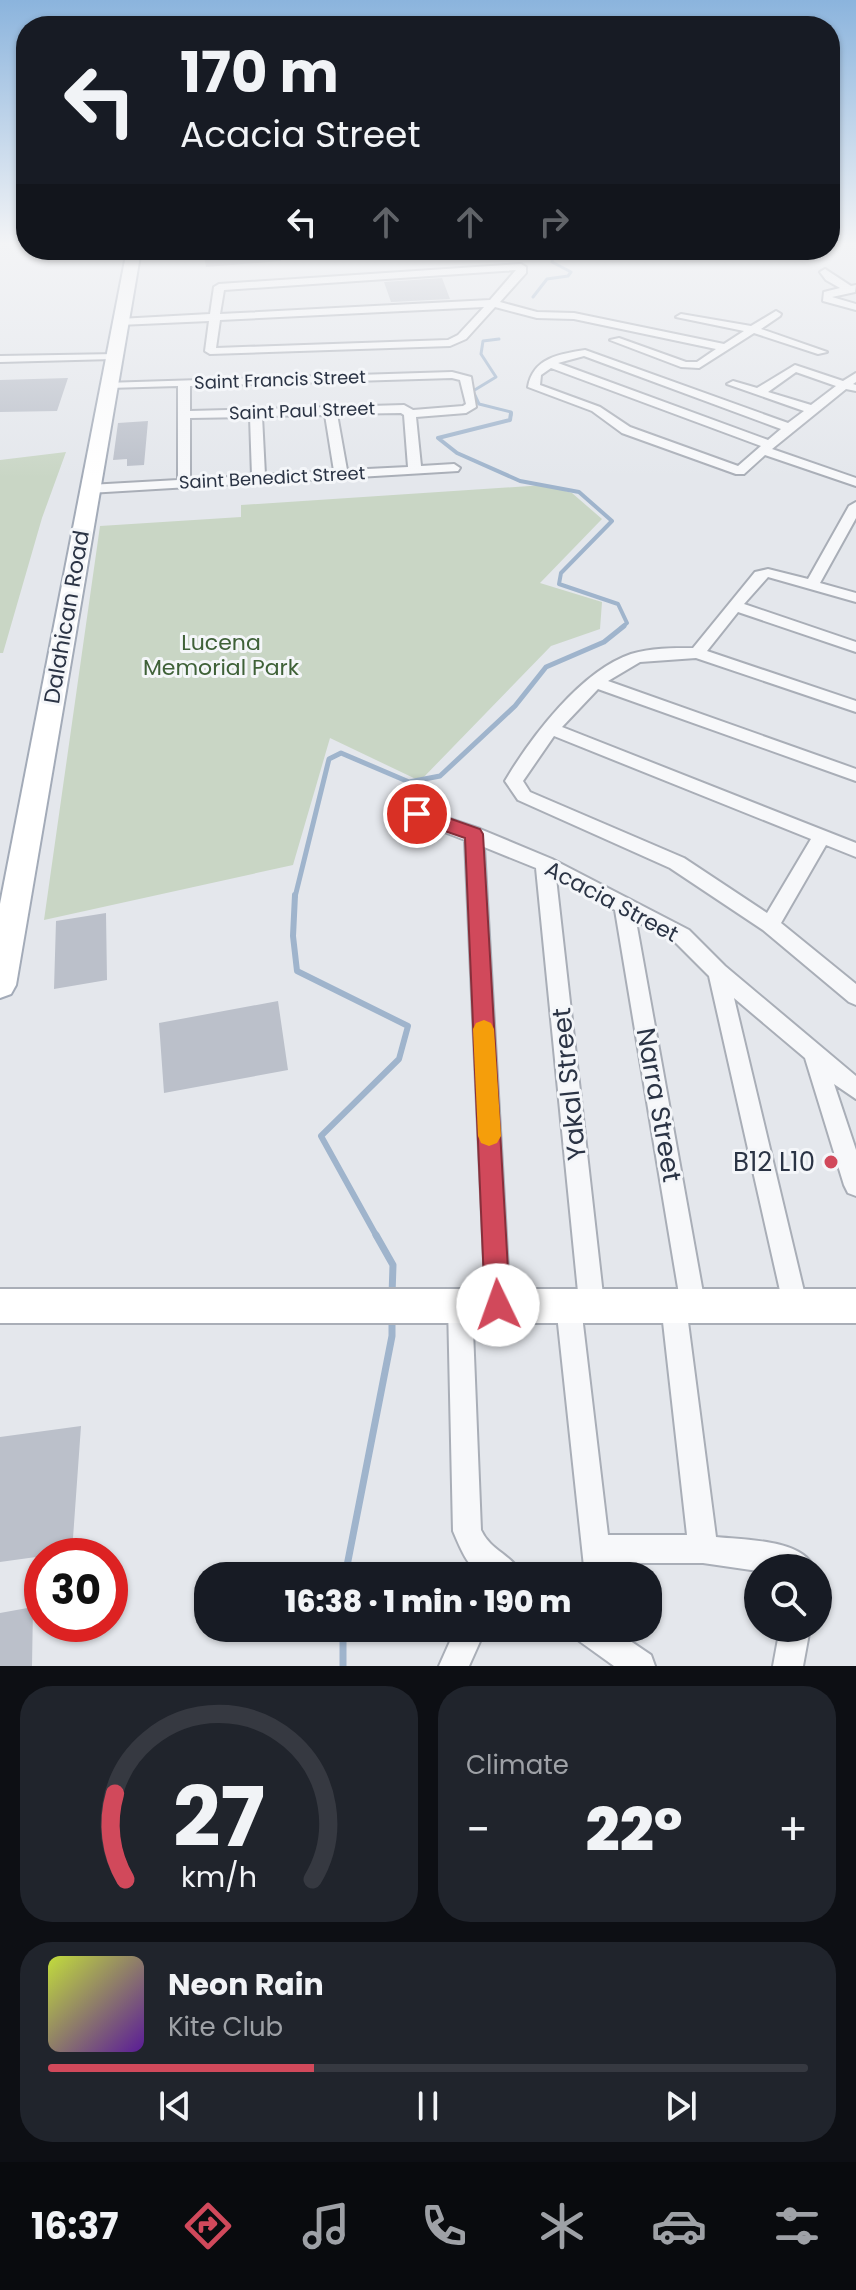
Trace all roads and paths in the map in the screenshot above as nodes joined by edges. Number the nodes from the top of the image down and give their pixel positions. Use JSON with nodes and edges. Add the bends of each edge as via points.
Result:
{"nodes":[{"id":1,"x":119,"y":322,"type":"edge"},
{"id":2,"x":214,"y":323,"type":"edge"},
{"id":3,"x":475,"y":323,"type":"edge"},
{"id":4,"x":606,"y":323,"type":"edge"},
{"id":5,"x":715,"y":323,"type":"edge"},
{"id":6,"x":762,"y":323,"type":"edge"},
{"id":7,"x":752,"y":329,"type":"junction"},
{"id":8,"x":615,"y":340,"type":"dead end"},
{"id":9,"x":723,"y":347,"type":"junction"},
{"id":10,"x":822,"y":352,"type":"dead end"},
{"id":11,"x":113,"y":356,"type":"junction"},
{"id":12,"x":0,"y":359,"type":"edge"},
{"id":13,"x":547,"y":363,"type":"junction"},
{"id":14,"x":452,"y":375,"type":"joint"},
{"id":15,"x":856,"y":376,"type":"edge"},
{"id":16,"x":184,"y":383,"type":"junction"},
{"id":17,"x":733,"y":384,"type":"dead end"},
{"id":18,"x":108,"y":385,"type":"junction"},
{"id":19,"x":850,"y":387,"type":"edge"},
{"id":20,"x":758,"y":393,"type":"junction"},
{"id":21,"x":330,"y":410,"type":"junction"},
{"id":22,"x":813,"y":410,"type":"junction"},
{"id":23,"x":256,"y":413,"type":"junction"},
{"id":24,"x":410,"y":414,"type":"junction"},
{"id":25,"x":184,"y":415,"type":"junction"},
{"id":26,"x":790,"y":428,"type":"junction"},
{"id":27,"x":765,"y":447,"type":"junction"},
{"id":28,"x":454,"y":468,"type":"dead end"},
{"id":29,"x":415,"y":470,"type":"junction"},
{"id":30,"x":341,"y":474,"type":"junction"},
{"id":31,"x":259,"y":479,"type":"junction"},
{"id":32,"x":856,"y":482,"type":"edge"},
{"id":33,"x":184,"y":483,"type":"junction"},
{"id":34,"x":89,"y":489,"type":"junction"},
{"id":35,"x":856,"y":506,"type":"edge"},
{"id":36,"x":838,"y":538,"type":"junction"},
{"id":37,"x":856,"y":543,"type":"edge"},
{"id":38,"x":812,"y":585,"type":"junction"},
{"id":39,"x":856,"y":598,"type":"edge"},
{"id":40,"x":737,"y":607,"type":"junction"},
{"id":41,"x":856,"y":647,"type":"edge"},
{"id":42,"x":697,"y":653,"type":"junction"},
{"id":43,"x":595,"y":682,"type":"junction"},
{"id":44,"x":856,"y":707,"type":"edge"},
{"id":45,"x":551,"y":729,"type":"junction"},
{"id":46,"x":856,"y":775,"type":"edge"},
{"id":47,"x":417,"y":814,"type":"dead end"},
{"id":48,"x":474,"y":834,"type":"junction"},
{"id":49,"x":822,"y":836,"type":"junction"},
{"id":50,"x":856,"y":850,"type":"edge"},
{"id":51,"x":545,"y":864,"type":"junction"},
{"id":52,"x":624,"y":906,"type":"junction"},
{"id":53,"x":770,"y":925,"type":"junction"},
{"id":54,"x":718,"y":972,"type":"junction"},
{"id":55,"x":0,"y":985,"type":"edge"},
{"id":56,"x":856,"y":996,"type":"edge"},
{"id":57,"x":813,"y":1051,"type":"junction"},
{"id":58,"x":856,"y":1089,"type":"edge"},
{"id":59,"x":856,"y":1185,"type":"edge"},
{"id":60,"x":580,"y":1304,"type":"junction"},
{"id":61,"x":683,"y":1304,"type":"junction"},
{"id":62,"x":795,"y":1304,"type":"junction"},
{"id":63,"x":460,"y":1305,"type":"junction"},
{"id":64,"x":498,"y":1305,"type":"junction"},
{"id":65,"x":0,"y":1306,"type":"edge"},
{"id":66,"x":856,"y":1306,"type":"edge"},
{"id":67,"x":703,"y":1549,"type":"junction"},
{"id":68,"x":744,"y":1555,"type":"edge"},
{"id":69,"x":488,"y":1562,"type":"edge"},
{"id":70,"x":598,"y":1562,"type":"edge"},
{"id":71,"x":465,"y":1642,"type":"edge"},
{"id":72,"x":610,"y":1642,"type":"edge"},
{"id":73,"x":792,"y":1642,"type":"edge"},
{"id":74,"x":454,"y":1666,"type":"edge"},
{"id":75,"x":640,"y":1666,"type":"edge"},
{"id":76,"x":788,"y":1666,"type":"edge"}],
"edges":[{"from":1,"to":11,"type":"main road","name":"Dalahican Road"},
{"from":2,"to":3,"type":"street","via":[[210,351],[450,343]]},
{"from":4,"to":9,"type":"street"},
{"from":5,"to":7,"type":"street"},
{"from":6,"to":7,"type":"street"},
{"from":7,"to":9,"type":"street"},
{"from":7,"to":10,"type":"street"},
{"from":8,"to":9,"type":"street","via":[[692,366]]},
{"from":11,"to":12,"type":"street"},
{"from":11,"to":18,"type":"main road","name":"Dalahican Road"},
{"from":13,"to":26,"type":"street","via":[[585,353]]},
{"from":13,"to":27,"type":"street"},
{"from":13,"to":27,"type":"street","via":[[536,374],[534,387],[596,409],[626,430],[740,471]]},
{"from":14,"to":16,"type":"street","name":"Saint Francis Street"},
{"from":14,"to":24,"type":"street","name":"Saint Paul Street","via":[[465,377],[472,405],[446,413]]},
{"from":15,"to":19,"type":"street"},
{"from":16,"to":18,"type":"street","name":"Saint Francis Street"},
{"from":16,"to":25,"type":"street"},
{"from":17,"to":20,"type":"street"},
{"from":18,"to":34,"type":"main road","name":"Dalahican Road"},
{"from":19,"to":20,"type":"street","via":[[795,368]]},
{"from":19,"to":22,"type":"street"},
{"from":20,"to":22,"type":"street"},
{"from":21,"to":23,"type":"street","name":"Saint Paul Street"},
{"from":21,"to":24,"type":"street","name":"Saint Paul Street","via":[[387,408]]},
{"from":21,"to":30,"type":"street"},
{"from":22,"to":26,"type":"street"},
{"from":23,"to":25,"type":"street","name":"Saint Paul Street"},
{"from":23,"to":31,"type":"street"},
{"from":24,"to":29,"type":"street"},
{"from":25,"to":33,"type":"street"},
{"from":26,"to":27,"type":"street"},
{"from":27,"to":32,"type":"street"},
{"from":28,"to":29,"type":"street","name":"Saint Benedict Street"},
{"from":29,"to":30,"type":"street","name":"Saint Benedict Street"},
{"from":30,"to":31,"type":"street","name":"Saint Benedict Street"},
{"from":31,"to":33,"type":"street","name":"Saint Benedict Street"},
{"from":33,"to":34,"type":"street","name":"Saint Benedict Street"},
{"from":34,"to":55,"type":"main road","name":"Dalahican Road"},
{"from":35,"to":36,"type":"street"},
{"from":36,"to":37,"type":"street"},
{"from":36,"to":38,"type":"street"},
{"from":38,"to":39,"type":"street"},
{"from":38,"to":40,"type":"street","via":[[760,575]]},
{"from":40,"to":41,"type":"street"},
{"from":40,"to":42,"type":"street"},
{"from":42,"to":43,"type":"street","via":[[632,658]]},
{"from":42,"to":44,"type":"street"},
{"from":43,"to":45,"type":"street"},
{"from":43,"to":46,"type":"street"},
{"from":45,"to":49,"type":"street"},
{"from":45,"to":53,"type":"street","via":[[514,781],[524,796],[677,863]]},
{"from":47,"to":48,"type":"street","name":"Acacia Street"},
{"from":48,"to":51,"type":"street","name":"Acacia Street"},
{"from":48,"to":64,"type":"street"},
{"from":49,"to":50,"type":"street"},
{"from":49,"to":53,"type":"street"},
{"from":51,"to":52,"type":"street","name":"Acacia Street"},
{"from":51,"to":60,"type":"street","name":"Yakal Street"},
{"from":52,"to":54,"type":"street","name":"Acacia Street","via":[[682,936]]},
{"from":52,"to":61,"type":"street","name":"Narra Street"},
{"from":53,"to":56,"type":"street"},
{"from":54,"to":57,"type":"street","name":"Acacia Street"},
{"from":54,"to":62,"type":"street"},
{"from":57,"to":58,"type":"street","name":"Acacia Street"},
{"from":57,"to":59,"type":"street"},
{"from":60,"to":61,"type":"street"},
{"from":60,"to":64,"type":"street"},
{"from":60,"to":70,"type":"street","name":"Yakal Street"},
{"from":61,"to":62,"type":"street"},
{"from":61,"to":67,"type":"street","name":"Narra Street"},
{"from":62,"to":66,"type":"street"},
{"from":63,"to":64,"type":"street"},
{"from":63,"to":65,"type":"street"},
{"from":63,"to":69,"type":"street","via":[[467,1531]]},
{"from":67,"to":68,"type":"street"},
{"from":67,"to":70,"type":"street"},
{"from":71,"to":74,"type":"street"},
{"from":72,"to":75,"type":"street"},
{"from":73,"to":76,"type":"street"}]}
